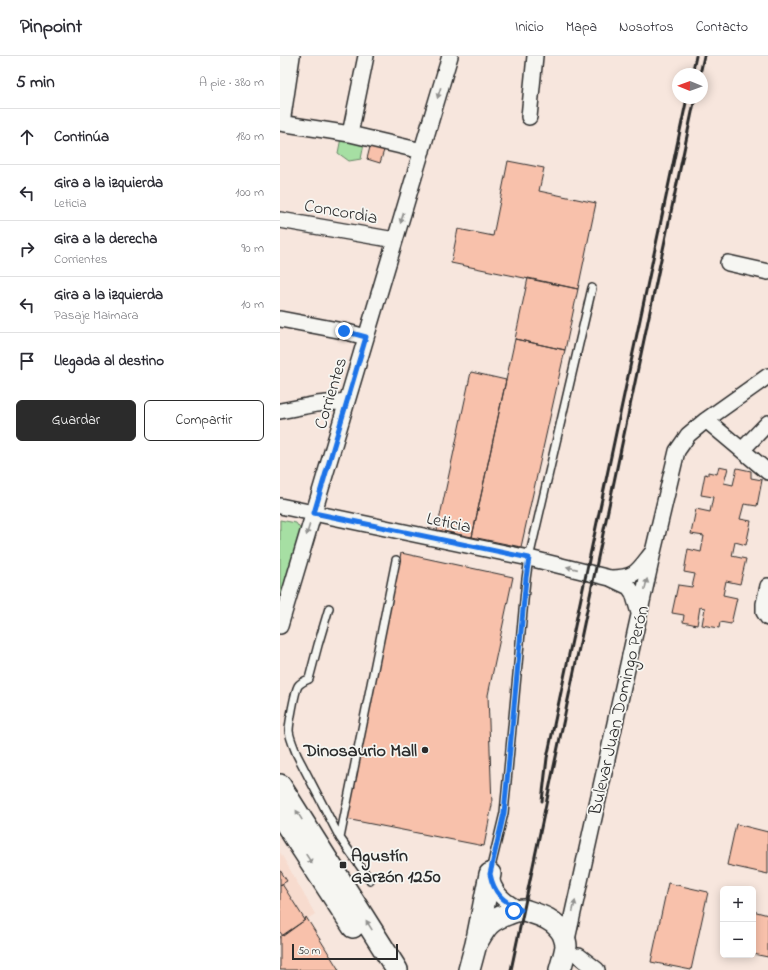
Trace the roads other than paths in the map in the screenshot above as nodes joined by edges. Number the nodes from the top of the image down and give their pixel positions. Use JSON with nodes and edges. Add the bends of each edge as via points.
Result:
{"nodes":[{"id":1,"x":289,"y":56,"type":"edge"},
{"id":2,"x":366,"y":56,"type":"edge"},
{"id":3,"x":450,"y":56,"type":"edge"},
{"id":4,"x":535,"y":56,"type":"edge"},
{"id":5,"x":280,"y":116,"type":"edge"},
{"id":6,"x":529,"y":117,"type":"dead end"},
{"id":7,"x":280,"y":123,"type":"edge"},
{"id":8,"x":350,"y":134,"type":"junction"},
{"id":9,"x":422,"y":151,"type":"junction"},
{"id":10,"x":280,"y":220,"type":"edge"},
{"id":11,"x":395,"y":240,"type":"junction"},
{"id":12,"x":728,"y":263,"type":"dead end"},
{"id":13,"x":768,"y":272,"type":"edge"},
{"id":14,"x":592,"y":288,"type":"dead end"},
{"id":15,"x":280,"y":319,"type":"edge"},
{"id":16,"x":366,"y":337,"type":"junction"},
{"id":17,"x":768,"y":376,"type":"edge"},
{"id":18,"x":347,"y":400,"type":"junction"},
{"id":19,"x":280,"y":411,"type":"edge"},
{"id":20,"x":706,"y":420,"type":"junction"},
{"id":21,"x":768,"y":423,"type":"edge"},
{"id":22,"x":742,"y":450,"type":"junction"},
{"id":23,"x":768,"y":472,"type":"edge"},
{"id":24,"x":280,"y":506,"type":"edge"},
{"id":25,"x":314,"y":513,"type":"junction"},
{"id":26,"x":653,"y":552,"type":"junction"},
{"id":27,"x":529,"y":558,"type":"junction"},
{"id":28,"x":396,"y":560,"type":"dead end"},
{"id":29,"x":610,"y":578,"type":"junction"},
{"id":30,"x":768,"y":586,"type":"edge"},
{"id":31,"x":330,"y":608,"type":"dead end"},
{"id":32,"x":640,"y":616,"type":"junction"},
{"id":33,"x":768,"y":618,"type":"edge"},
{"id":34,"x":280,"y":626,"type":"edge"},
{"id":35,"x":280,"y":785,"type":"edge"},
{"id":36,"x":280,"y":815,"type":"edge"},
{"id":37,"x":340,"y":838,"type":"junction"},
{"id":38,"x":490,"y":874,"type":"junction"},
{"id":39,"x":370,"y":880,"type":"dead end"},
{"id":40,"x":521,"y":910,"type":"junction"},
{"id":41,"x":476,"y":944,"type":"junction"},
{"id":42,"x":572,"y":950,"type":"junction"},
{"id":43,"x":381,"y":970,"type":"edge"},
{"id":44,"x":397,"y":970,"type":"edge"},
{"id":45,"x":469,"y":970,"type":"edge"},
{"id":46,"x":560,"y":970,"type":"edge"},
{"id":47,"x":597,"y":970,"type":"edge"}],
"edges":[{"from":1,"to":5,"type":"main road"},
{"from":2,"to":8,"type":"street"},
{"from":3,"to":9,"type":"street","name":"Corrientes","one_way":true},
{"from":4,"to":6,"type":"street"},
{"from":7,"to":8,"type":"street"},
{"from":8,"to":9,"type":"street"},
{"from":9,"to":11,"type":"street","name":"Corrientes","one_way":true},
{"from":10,"to":11,"type":"street","name":"Concordia"},
{"from":11,"to":16,"type":"street","name":"Corrientes"},
{"from":12,"to":13,"type":"street"},
{"from":14,"to":27,"type":"lane"},
{"from":15,"to":16,"type":"street"},
{"from":16,"to":18,"type":"street","name":"Corrientes"},
{"from":17,"to":20,"type":"street","name":"Bulevar Juan Domingo Perón"},
{"from":18,"to":19,"type":"street"},
{"from":18,"to":25,"type":"street","name":"Corrientes"},
{"from":20,"to":22,"type":"street"},
{"from":20,"to":26,"type":"street","name":"Bulevar Juan Domingo Perón","via":[[688,434],[678,451]]},
{"from":21,"to":22,"type":"street"},
{"from":22,"to":23,"type":"street"},
{"from":24,"to":25,"type":"street","name":"Leticia"},
{"from":25,"to":27,"type":"street","name":"Leticia"},
{"from":25,"to":34,"type":"street","name":"Corrientes","one_way":true},
{"from":26,"to":29,"type":"street","name":"Leticia","via":[[632,575]]},
{"from":32,"to":26,"type":"street","name":"Bulevar Juan Domingo Perón","one_way":true},
{"from":29,"to":27,"type":"street","name":"Leticia","one_way":true},
{"from":27,"to":38,"type":"lane","via":[[504,813]]},
{"from":28,"to":37,"type":"lane"},
{"from":29,"to":32,"type":"street","name":"Leticia","via":[[629,587]]},
{"from":30,"to":33,"type":"street","via":[[764,612]]},
{"from":31,"to":37,"type":"lane","via":[[309,679],[302,682],[297,689],[289,732],[297,755]]},
{"from":42,"to":32,"type":"street","name":"Bulevar Juan Domingo Perón","one_way":true},
{"from":44,"to":35,"type":"main road","one_way":true},
{"from":36,"to":43,"type":"main road","one_way":true},
{"from":37,"to":39,"type":"lane"},
{"from":38,"to":40,"type":"street","via":[[495,889],[504,901]]},
{"from":38,"to":41,"type":"main road"},
{"from":40,"to":41,"type":"main road","via":[[495,919]]},
{"from":40,"to":42,"type":"main road","via":[[555,923]]},
{"from":41,"to":45,"type":"main road"},
{"from":42,"to":46,"type":"main road","name":"Bulevar Juan Domingo Perón"},
{"from":42,"to":47,"type":"street"}]}
